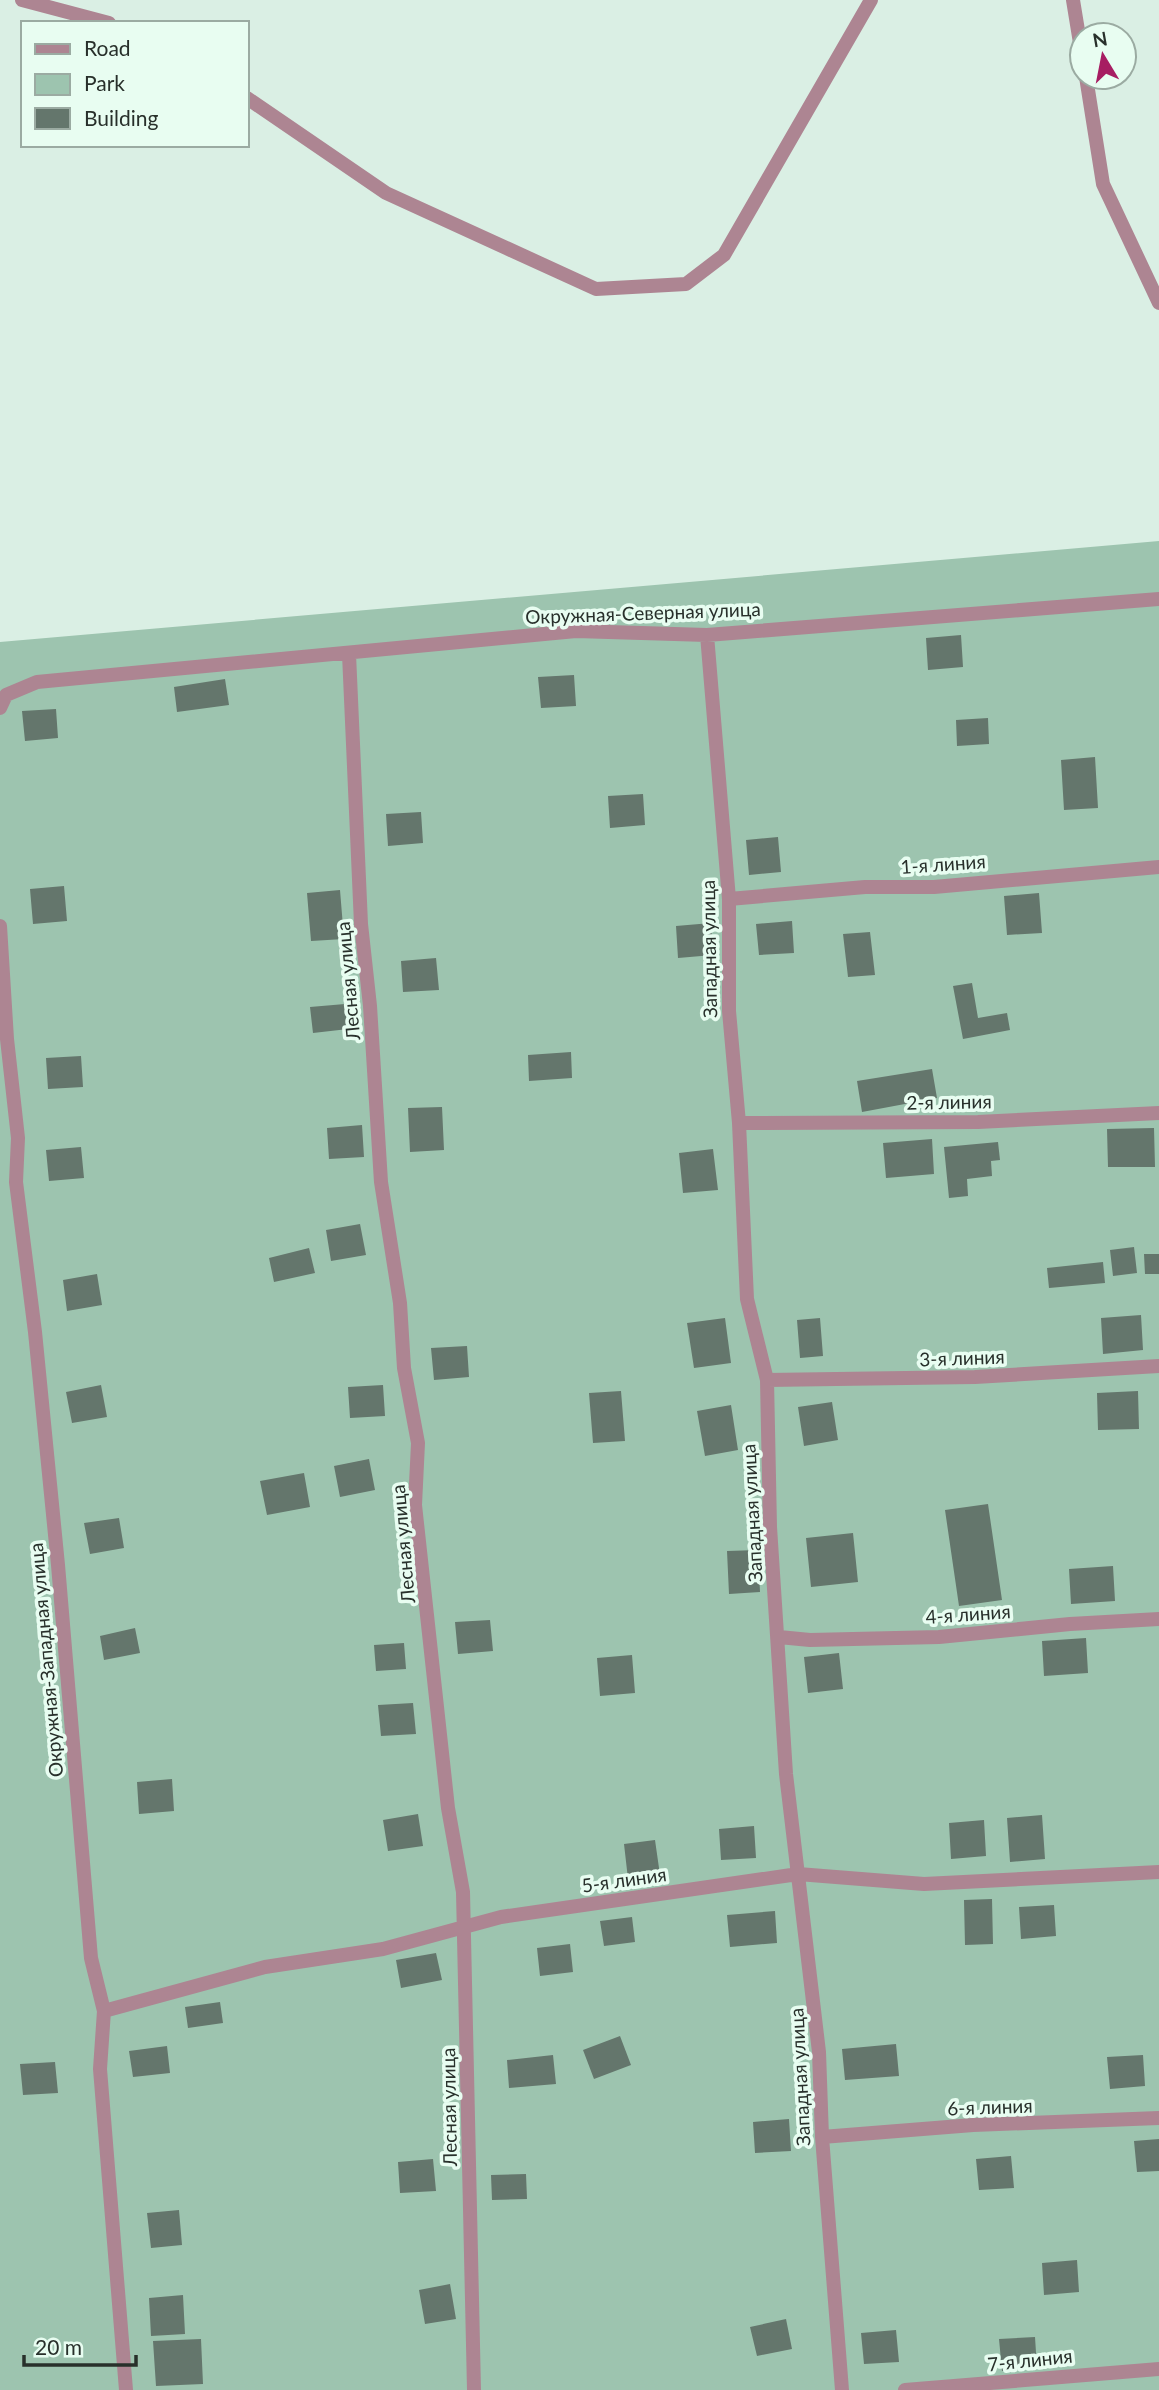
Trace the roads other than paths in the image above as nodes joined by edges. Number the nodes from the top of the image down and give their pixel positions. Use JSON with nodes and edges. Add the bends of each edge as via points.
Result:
{"nodes":[{"id":1,"x":22,"y":0,"type":"edge"},
{"id":2,"x":871,"y":0,"type":"edge"},
{"id":3,"x":1073,"y":0,"type":"edge"},
{"id":4,"x":102,"y":21,"type":"edge"},
{"id":5,"x":1076,"y":21,"type":"edge"},
{"id":6,"x":1088,"y":91,"type":"edge"},
{"id":7,"x":248,"y":99,"type":"edge"},
{"id":8,"x":1159,"y":303,"type":"edge"},
{"id":9,"x":1159,"y":599,"type":"edge"},
{"id":10,"x":707,"y":635,"type":"junction"},
{"id":11,"x":349,"y":654,"type":"junction"},
{"id":12,"x":3,"y":702,"type":"edge"},
{"id":13,"x":1159,"y":867,"type":"edge"},
{"id":14,"x":729,"y":899,"type":"junction"},
{"id":15,"x":0,"y":926,"type":"edge"},
{"id":16,"x":1159,"y":1113,"type":"edge"},
{"id":17,"x":739,"y":1123,"type":"junction"},
{"id":18,"x":1159,"y":1366,"type":"edge"},
{"id":19,"x":767,"y":1380,"type":"junction"},
{"id":20,"x":1159,"y":1619,"type":"edge"},
{"id":21,"x":779,"y":1637,"type":"junction"},
{"id":22,"x":1159,"y":1872,"type":"edge"},
{"id":23,"x":798,"y":1874,"type":"junction"},
{"id":24,"x":462,"y":1925,"type":"junction"},
{"id":25,"x":104,"y":2011,"type":"junction"},
{"id":26,"x":1159,"y":2118,"type":"edge"},
{"id":27,"x":822,"y":2137,"type":"junction"},
{"id":28,"x":1159,"y":2369,"type":"edge"},
{"id":29,"x":125,"y":2390,"type":"edge"},
{"id":30,"x":474,"y":2390,"type":"edge"},
{"id":31,"x":842,"y":2390,"type":"edge"},
{"id":32,"x":905,"y":2390,"type":"edge"}],
"edges":[{"from":1,"to":4,"type":"street"},
{"from":2,"to":7,"type":"street","via":[[724,256],[686,284],[596,289],[386,193]]},
{"from":3,"to":5,"type":"street"},
{"from":6,"to":8,"type":"street","via":[[1103,184]]},
{"from":9,"to":10,"type":"street","name":"Окружная-Северная улица"},
{"from":10,"to":11,"type":"street","name":"Окружная-Северная улица","via":[[576,631]]},
{"from":10,"to":14,"type":"street","name":"Западная улица"},
{"from":11,"to":12,"type":"street","name":"Окружная-Северная улица","via":[[37,682]]},
{"from":11,"to":24,"type":"street","name":"Лесная улица","via":[[361,924],[381,1182],[418,1443],[415,1505],[448,1808],[463,1892]]},
{"from":13,"to":14,"type":"street","name":"1-я линия"},
{"from":14,"to":17,"type":"street","name":"Западная улица","via":[[729,1011]]},
{"from":15,"to":25,"type":"street","name":"Окружная-Западная улица","via":[[6,1039],[18,1138],[16,1182],[55,1537],[91,1958]]},
{"from":16,"to":17,"type":"street","name":"2-я линия","via":[[978,1122]]},
{"from":17,"to":19,"type":"street","name":"Западная улица","via":[[747,1299]]},
{"from":18,"to":19,"type":"street","name":"3-я линия","via":[[975,1377]]},
{"from":19,"to":21,"type":"street","name":"Западная улица","via":[[770,1527]]},
{"from":20,"to":21,"type":"street","name":"4-я линия","via":[[939,1637]]},
{"from":21,"to":23,"type":"street","name":"Западная улица","via":[[786,1774]]},
{"from":22,"to":23,"type":"street","name":"5-я линия","via":[[924,1884]]},
{"from":23,"to":24,"type":"street","name":"5-я линия"},
{"from":23,"to":27,"type":"street","name":"Западная улица","via":[[819,2052]]},
{"from":24,"to":25,"type":"street","name":"5-я линия","via":[[383,1949],[265,1967]]},
{"from":24,"to":30,"type":"street","name":"Лесная улица","via":[[467,1977]]},
{"from":25,"to":29,"type":"street","name":"Окружная-Западная улица","via":[[100,2069]]},
{"from":26,"to":27,"type":"street","name":"6-я линия"},
{"from":27,"to":31,"type":"street","name":"Западная улица"},
{"from":28,"to":32,"type":"street","name":"7-я линия"}]}
